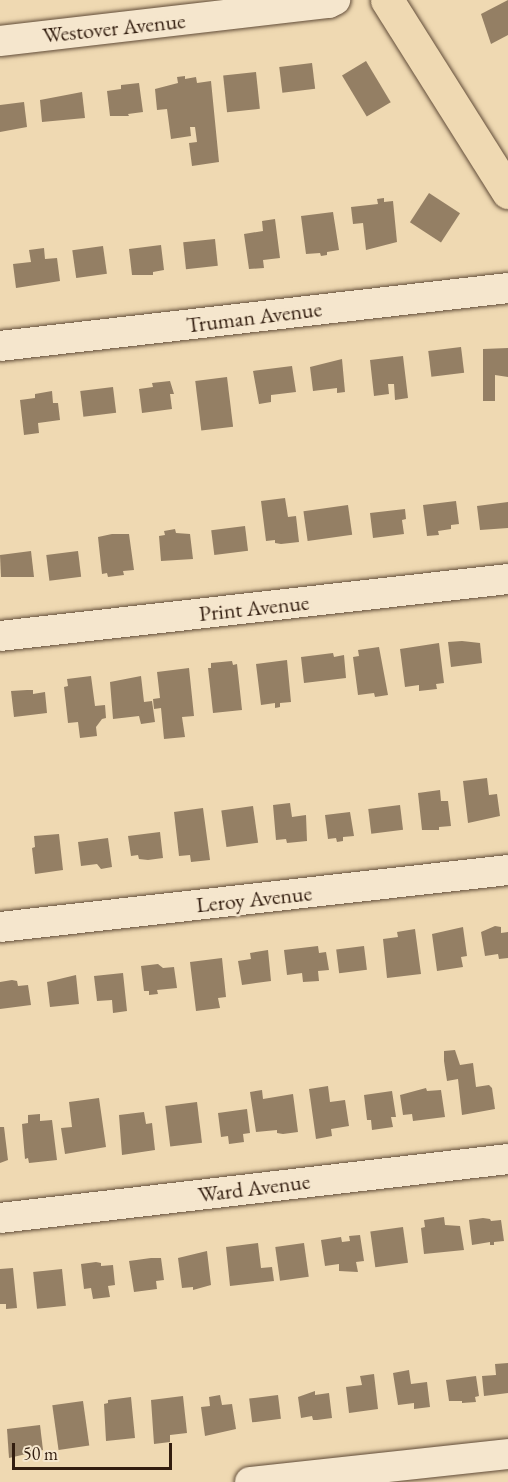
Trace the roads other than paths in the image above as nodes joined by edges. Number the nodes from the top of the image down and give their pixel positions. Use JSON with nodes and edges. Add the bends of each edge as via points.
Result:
{"nodes":[{"id":1,"x":335,"y":0,"type":"edge"},
{"id":2,"x":387,"y":0,"type":"edge"},
{"id":3,"x":0,"y":41,"type":"edge"},
{"id":4,"x":508,"y":192,"type":"edge"},
{"id":5,"x":508,"y":288,"type":"edge"},
{"id":6,"x":0,"y":346,"type":"edge"},
{"id":7,"x":508,"y":579,"type":"edge"},
{"id":8,"x":0,"y":636,"type":"edge"},
{"id":9,"x":508,"y":870,"type":"edge"},
{"id":10,"x":0,"y":927,"type":"edge"},
{"id":11,"x":508,"y":1159,"type":"edge"},
{"id":12,"x":0,"y":1218,"type":"edge"},
{"id":13,"x":508,"y":1454,"type":"edge"},
{"id":14,"x":462,"y":1471,"type":"edge"},
{"id":15,"x":250,"y":1482,"type":"edge"}],
"edges":[{"from":1,"to":3,"type":"street","name":"Westover Avenue"},
{"from":2,"to":4,"type":"main road"},
{"from":5,"to":6,"type":"street","name":"Truman Avenue"},
{"from":7,"to":8,"type":"street","name":"Print Avenue"},
{"from":9,"to":10,"type":"street","name":"Leroy Avenue"},
{"from":11,"to":12,"type":"street","name":"Ward Avenue"},
{"from":13,"to":14,"type":"street"},
{"from":14,"to":15,"type":"street"}]}
